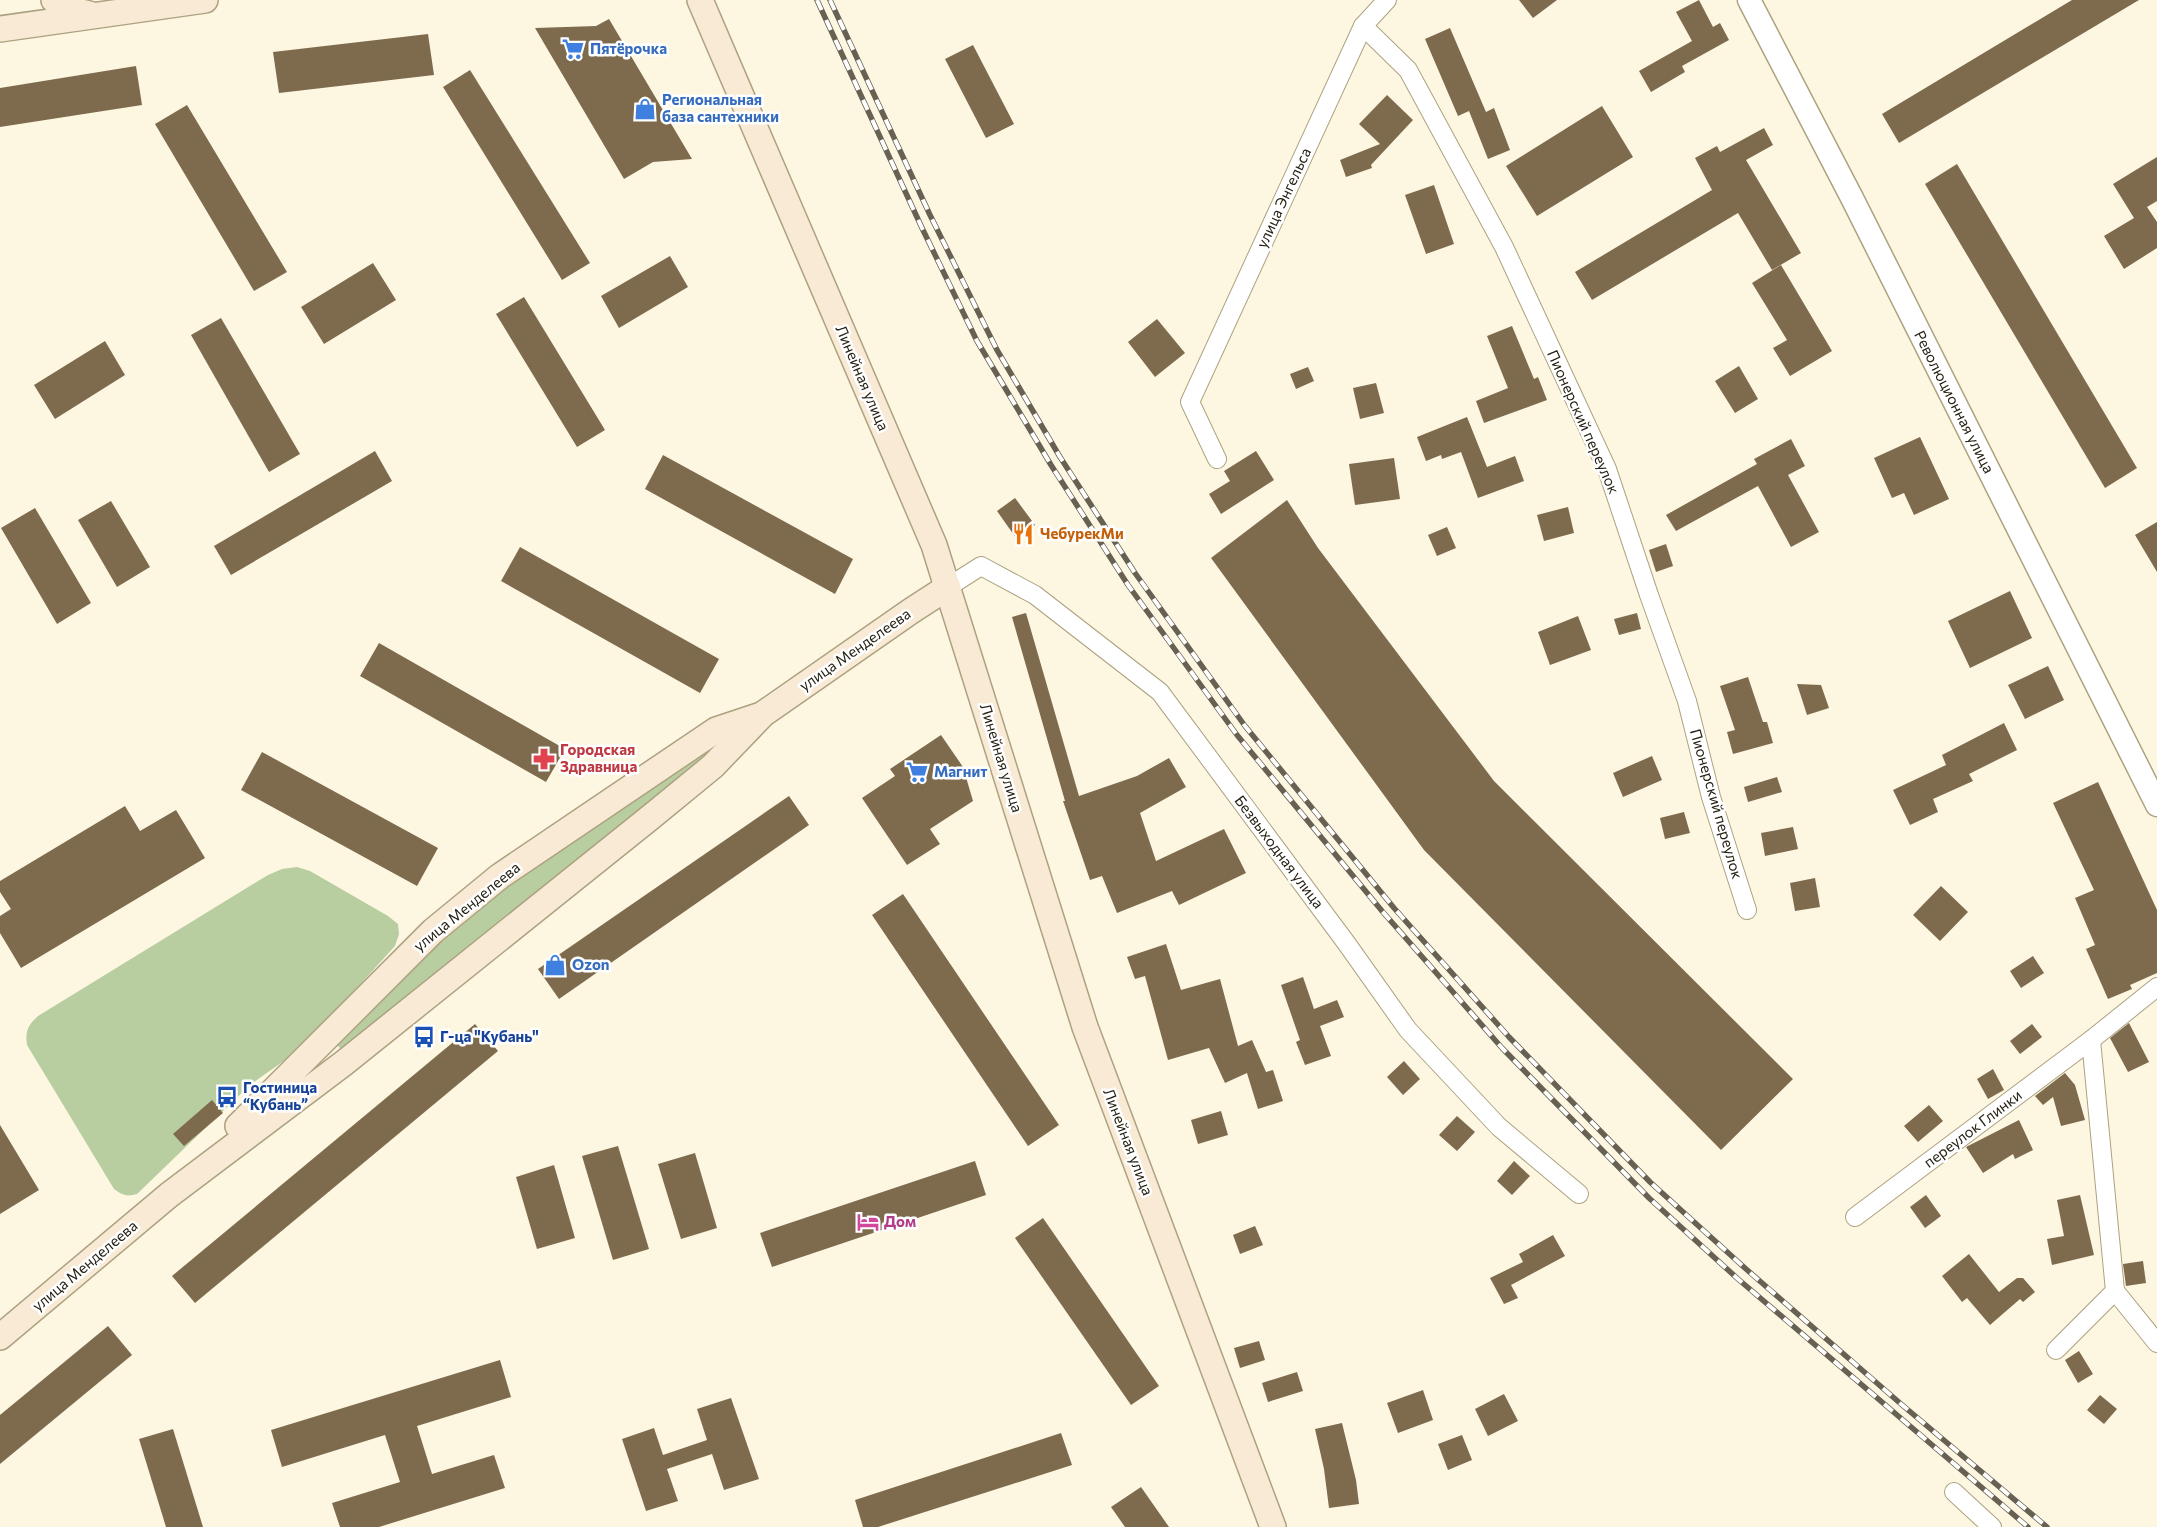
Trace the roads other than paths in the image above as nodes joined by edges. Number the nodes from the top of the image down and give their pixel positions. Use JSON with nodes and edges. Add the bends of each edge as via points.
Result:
{"nodes":[{"id":1,"x":54,"y":0,"type":"edge"},
{"id":2,"x":205,"y":0,"type":"edge"},
{"id":3,"x":700,"y":0,"type":"edge"},
{"id":4,"x":1387,"y":0,"type":"edge"},
{"id":5,"x":1749,"y":0,"type":"edge"},
{"id":6,"x":96,"y":15,"type":"junction"},
{"id":7,"x":1363,"y":26,"type":"junction"},
{"id":8,"x":0,"y":30,"type":"edge"},
{"id":9,"x":1217,"y":459,"type":"dead end"},
{"id":10,"x":948,"y":587,"type":"junction"},
{"id":11,"x":763,"y":714,"type":"junction"},
{"id":12,"x":2157,"y":805,"type":"edge"},
{"id":13,"x":1747,"y":910,"type":"dead end"},
{"id":14,"x":2157,"y":987,"type":"edge"},
{"id":15,"x":2091,"y":1040,"type":"junction"},
{"id":16,"x":1579,"y":1194,"type":"dead end"},
{"id":17,"x":169,"y":1195,"type":"junction"},
{"id":18,"x":1855,"y":1217,"type":"dead end"},
{"id":19,"x":2115,"y":1291,"type":"junction"},
{"id":20,"x":0,"y":1337,"type":"edge"},
{"id":21,"x":2157,"y":1343,"type":"edge"},
{"id":22,"x":2056,"y":1350,"type":"dead end"},
{"id":23,"x":1954,"y":1492,"type":"dead end"},
{"id":24,"x":1273,"y":1527,"type":"edge"},
{"id":25,"x":1992,"y":1527,"type":"edge"}],
"edges":[{"from":1,"to":6,"type":"main road","via":[[61,7]]},
{"from":2,"to":6,"type":"main road"},
{"from":3,"to":10,"type":"main road","name":"Линейная улица","via":[[934,545]]},
{"from":4,"to":7,"type":"street","name":"улица Энгельса"},
{"from":5,"to":12,"type":"street","name":"Революционная улица"},
{"from":6,"to":8,"type":"main road"},
{"from":7,"to":9,"type":"street","name":"улица Энгельса","via":[[1190,402]]},
{"from":7,"to":13,"type":"street","name":"Пионерский переулок","via":[[1408,70],[1504,247],[1607,469],[1687,700],[1711,797]]},
{"from":10,"to":11,"type":"main road","name":"улица Менделеева"},
{"from":10,"to":16,"type":"street","name":"Безвыходная улица","via":[[982,566],[1035,594],[1160,692],[1408,1030],[1499,1126]]},
{"from":10,"to":24,"type":"main road","name":"Линейная улица","via":[[1085,1027]]},
{"from":11,"to":17,"type":"main road","name":"улица Менделеева","via":[[713,766],[660,810],[344,1063]]},
{"from":11,"to":17,"type":"main road","name":"улица Менделеева","via":[[716,730],[500,876],[433,931]]},
{"from":14,"to":15,"type":"street","name":"переулок Глинки"},
{"from":15,"to":18,"type":"street","name":"переулок Глинки"},
{"from":15,"to":19,"type":"street"},
{"from":17,"to":20,"type":"main road","name":"улица Менделеева"},
{"from":19,"to":21,"type":"street"},
{"from":19,"to":22,"type":"street"},
{"from":23,"to":25,"type":"street"}]}
